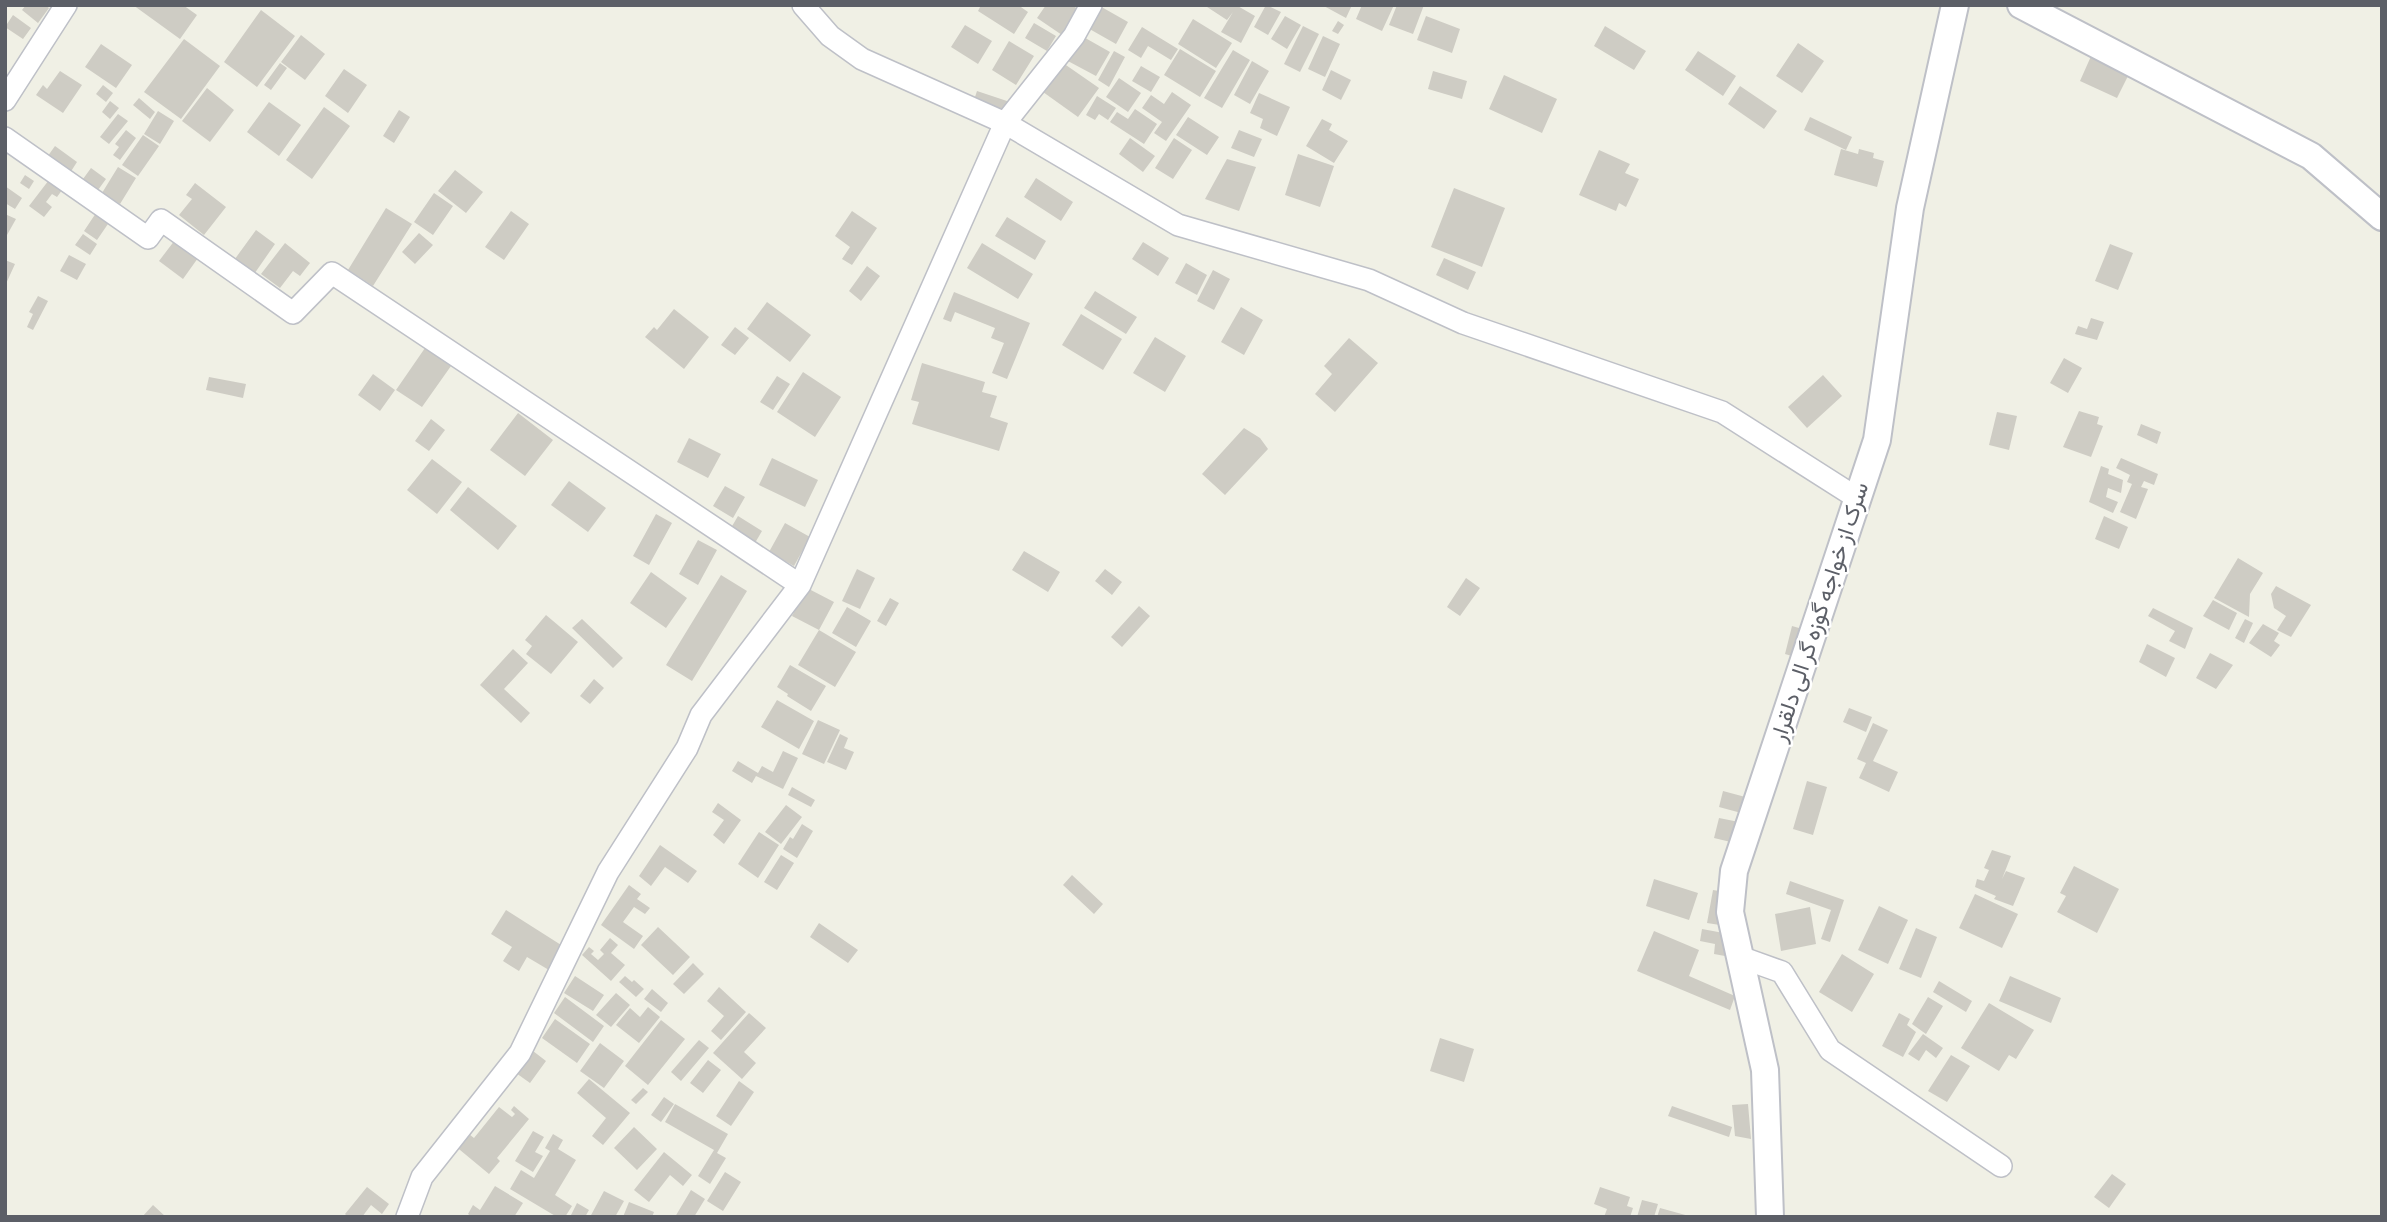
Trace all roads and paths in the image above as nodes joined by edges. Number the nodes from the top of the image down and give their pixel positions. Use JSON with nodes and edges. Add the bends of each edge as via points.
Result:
{"nodes":[{"id":1,"x":66,"y":5,"type":"edge"},
{"id":2,"x":803,"y":5,"type":"edge"},
{"id":3,"x":1091,"y":5,"type":"edge"},
{"id":4,"x":1955,"y":5,"type":"edge"},
{"id":5,"x":2021,"y":5,"type":"edge"},
{"id":6,"x":5,"y":100,"type":"edge"},
{"id":7,"x":1005,"y":123,"type":"junction"},
{"id":8,"x":5,"y":138,"type":"edge"},
{"id":9,"x":2382,"y":217,"type":"edge"},
{"id":10,"x":1857,"y":499,"type":"junction"},
{"id":11,"x":800,"y":584,"type":"junction"},
{"id":12,"x":1740,"y":957,"type":"junction"},
{"id":13,"x":2001,"y":1166,"type":"dead end"},
{"id":14,"x":407,"y":1217,"type":"edge"},
{"id":15,"x":1770,"y":1217,"type":"edge"}],
"edges":[{"from":1,"to":6,"type":"street"},
{"from":2,"to":7,"type":"street","via":[[830,36],[862,59]]},
{"from":3,"to":7,"type":"street","via":[[1074,36]]},
{"from":4,"to":10,"type":"street","name":"سرک از خواجه گوزه گر الی دلقرار","via":[[1910,208],[1877,440]]},
{"from":5,"to":9,"type":"street","via":[[2311,156]]},
{"from":7,"to":10,"type":"street","via":[[1178,225],[1369,280],[1463,323],[1722,412]]},
{"from":7,"to":11,"type":"street"},
{"from":8,"to":11,"type":"street","via":[[148,238],[161,220],[293,313],[332,273]]},
{"from":10,"to":12,"type":"street","name":"سرک از خواجه گوزه گر الی دلقرار","via":[[1734,871],[1730,912]]},
{"from":11,"to":14,"type":"street","via":[[701,715],[687,748],[608,872],[520,1052],[422,1177]]},
{"from":12,"to":13,"type":"street","via":[[1782,972],[1830,1050]]},
{"from":12,"to":15,"type":"street","name":"سرک از خواجه گوزه گر الی دلقرار","via":[[1765,1070]]}]}
